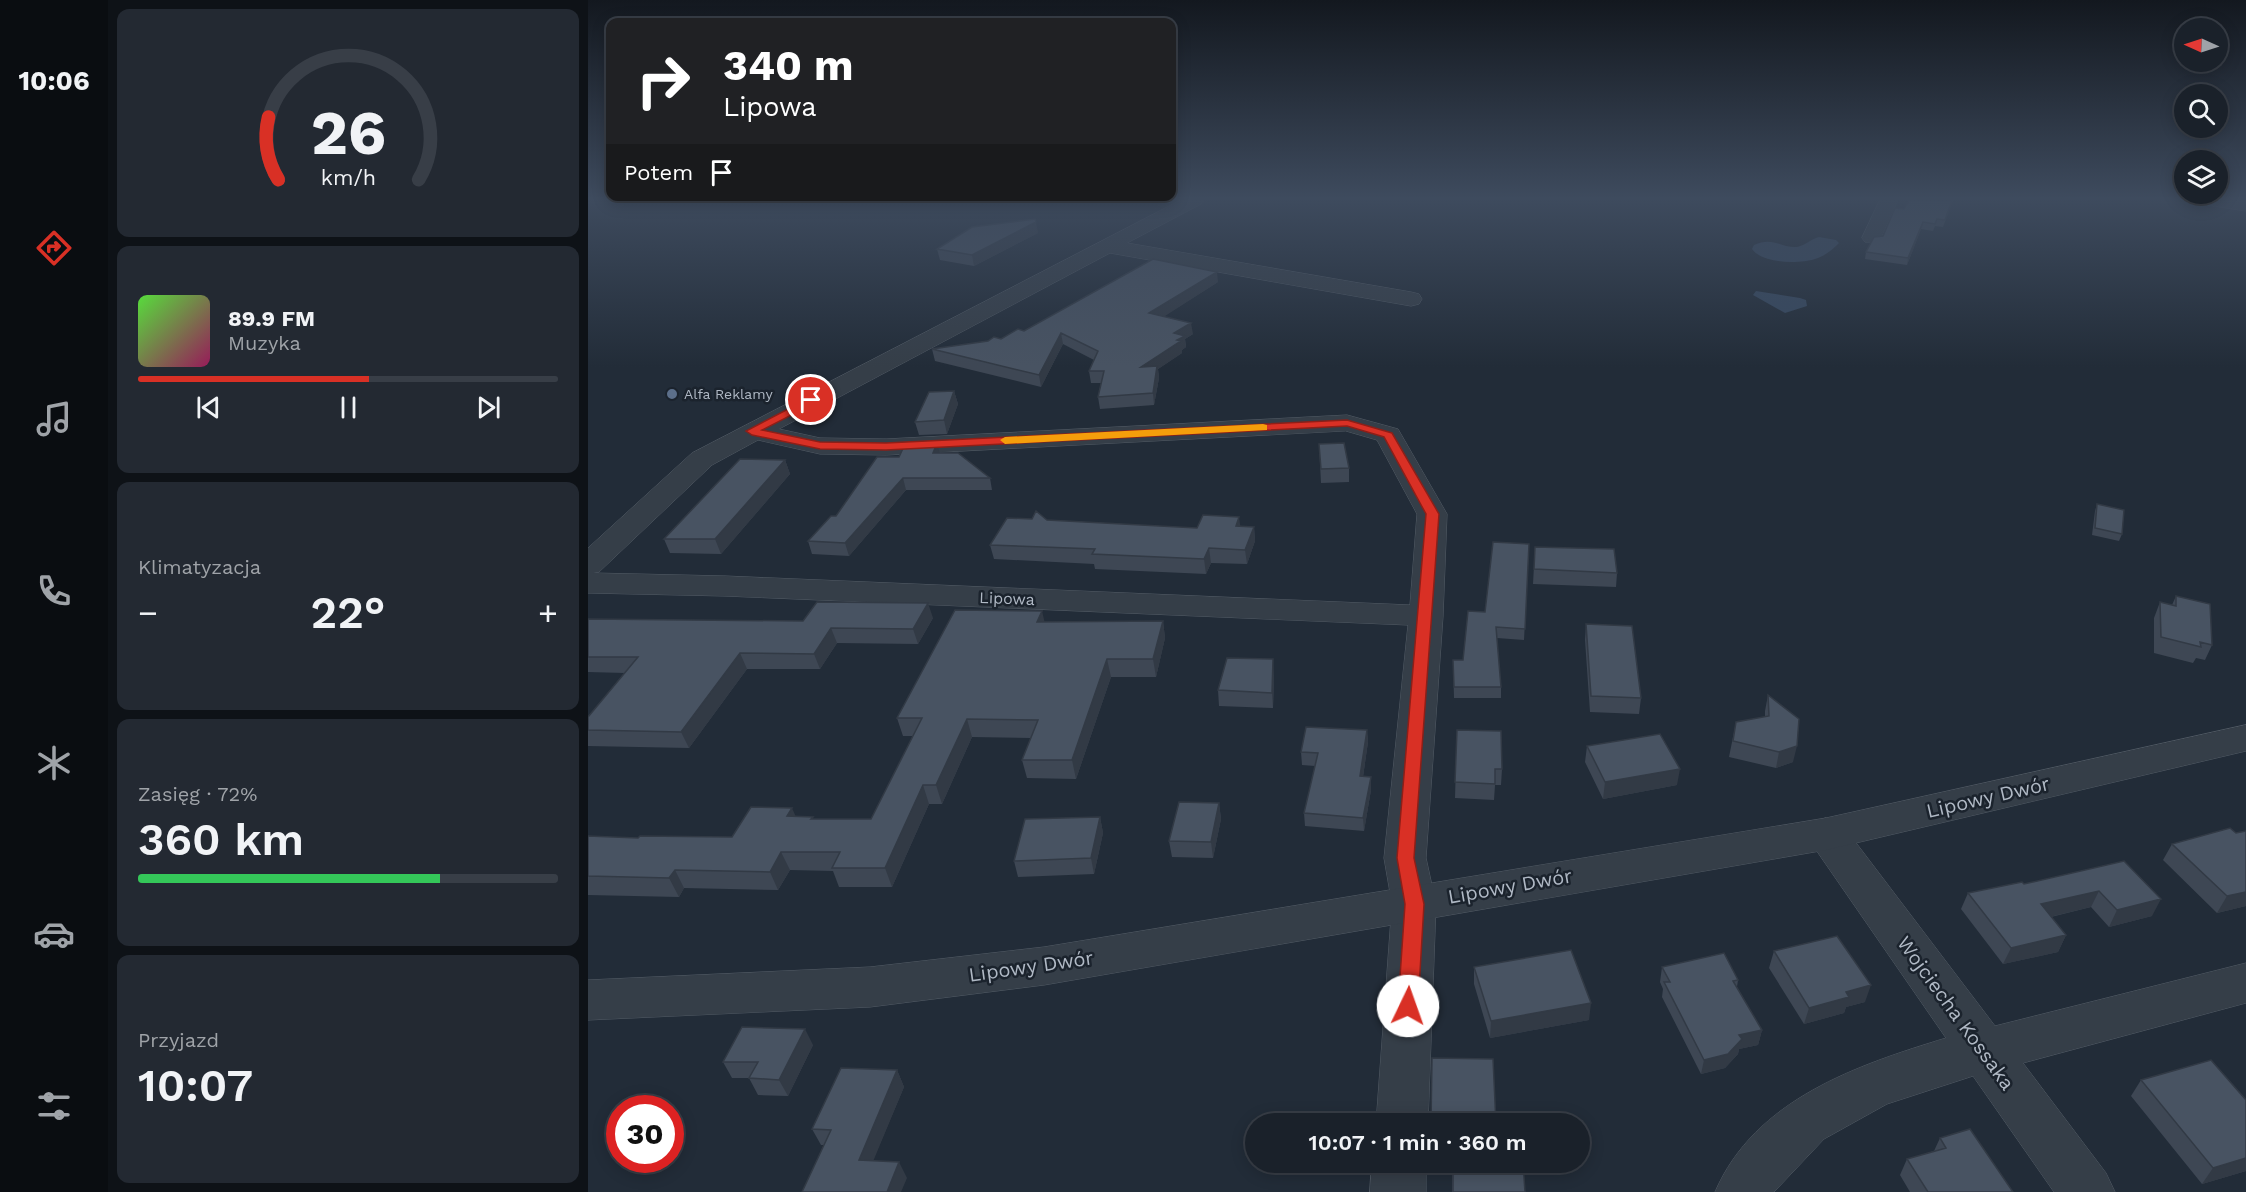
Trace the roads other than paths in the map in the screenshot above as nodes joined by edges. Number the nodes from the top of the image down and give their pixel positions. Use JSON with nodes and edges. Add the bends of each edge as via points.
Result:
{"nodes":[{"id":1,"x":1089,"y":256,"type":"edge"},
{"id":2,"x":1162,"y":256,"type":"edge"},
{"id":3,"x":1411,"y":299,"type":"dead end"},
{"id":4,"x":752,"y":431,"type":"junction"},
{"id":5,"x":588,"y":565,"type":"edge"},
{"id":6,"x":588,"y":583,"type":"edge"},
{"id":7,"x":1426,"y":616,"type":"junction"},
{"id":8,"x":2246,"y":738,"type":"edge"},
{"id":9,"x":1826,"y":834,"type":"junction"},
{"id":10,"x":1414,"y":904,"type":"junction"},
{"id":11,"x":2246,"y":984,"type":"edge"},
{"id":12,"x":588,"y":1000,"type":"edge"},
{"id":13,"x":1985,"y":1052,"type":"junction"},
{"id":14,"x":1403,"y":1113,"type":"edge"},
{"id":15,"x":1399,"y":1173,"type":"edge"},
{"id":16,"x":1398,"y":1192,"type":"edge"},
{"id":17,"x":1743,"y":1192,"type":"edge"},
{"id":18,"x":2087,"y":1192,"type":"edge"}],
"edges":[{"from":1,"to":4,"type":"street"},
{"from":2,"to":3,"type":"street"},
{"from":4,"to":5,"type":"street","via":[[702,459]]},
{"from":4,"to":7,"type":"street","via":[[820,446],[886,447],[1347,423],[1388,435],[1432,514]]},
{"from":6,"to":7,"type":"street","name":"Lipowa"},
{"from":7,"to":10,"type":"street","via":[[1405,858]]},
{"from":8,"to":9,"type":"street","name":"Lipowy Dwór"},
{"from":9,"to":10,"type":"street","name":"Lipowy Dwór"},
{"from":9,"to":13,"type":"street","name":"Wojciecha Kossaka"},
{"from":10,"to":12,"type":"street","name":"Lipowy Dwór","via":[[1044,966],[870,987]]},
{"from":10,"to":14,"type":"street"},
{"from":11,"to":13,"type":"street"},
{"from":13,"to":17,"type":"street","via":[[1945,1060],[1871,1086],[1804,1122],[1760,1166]]},
{"from":13,"to":18,"type":"street","name":"Wojciecha Kossaka"},
{"from":15,"to":16,"type":"street"}]}
